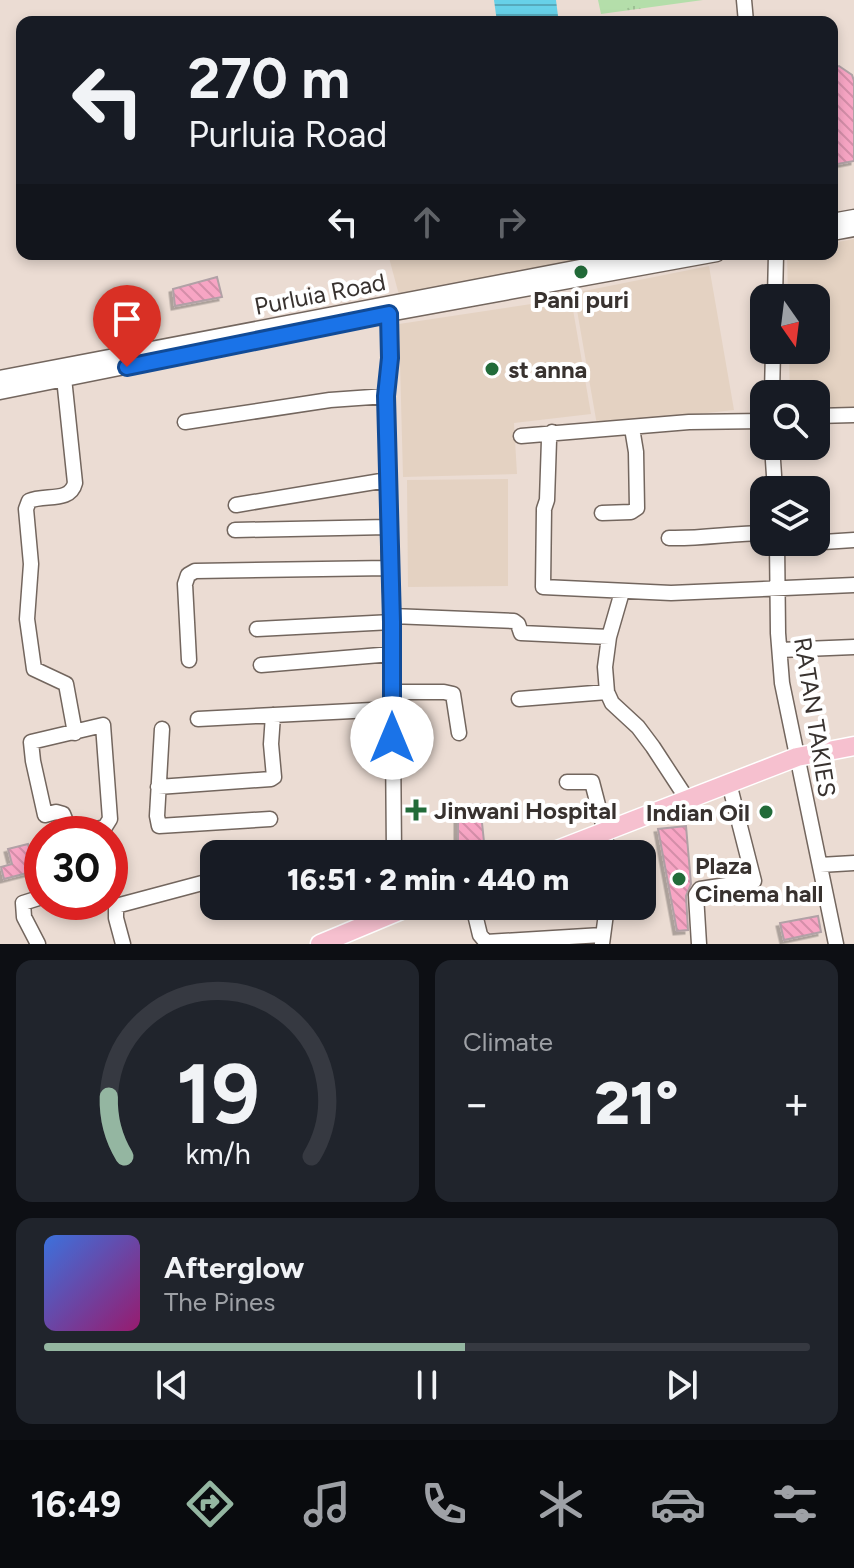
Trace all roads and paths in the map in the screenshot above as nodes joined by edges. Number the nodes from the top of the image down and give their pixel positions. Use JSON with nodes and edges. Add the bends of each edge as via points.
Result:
{"nodes":[{"id":1,"x":619,"y":260,"type":"edge"},
{"id":2,"x":681,"y":260,"type":"edge"},
{"id":3,"x":776,"y":260,"type":"edge"},
{"id":4,"x":775,"y":284,"type":"edge"},
{"id":5,"x":389,"y":308,"type":"junction"},
{"id":6,"x":64,"y":378,"type":"junction"},
{"id":7,"x":2,"y":382,"type":"edge"},
{"id":8,"x":386,"y":396,"type":"junction"},
{"id":9,"x":854,"y":415,"type":"edge"},
{"id":10,"x":830,"y":416,"type":"edge"},
{"id":11,"x":750,"y":421,"type":"edge"},
{"id":12,"x":185,"y":422,"type":"dead end"},
{"id":13,"x":632,"y":428,"type":"junction"},
{"id":14,"x":552,"y":432,"type":"junction"},
{"id":15,"x":521,"y":436,"type":"dead end"},
{"id":16,"x":387,"y":480,"type":"junction"},
{"id":17,"x":236,"y":505,"type":"dead end"},
{"id":18,"x":602,"y":513,"type":"dead end"},
{"id":19,"x":388,"y":527,"type":"junction"},
{"id":20,"x":235,"y":530,"type":"dead end"},
{"id":21,"x":750,"y":533,"type":"edge"},
{"id":22,"x":669,"y":538,"type":"dead end"},
{"id":23,"x":854,"y":540,"type":"edge"},
{"id":24,"x":830,"y":541,"type":"edge"},
{"id":25,"x":777,"y":556,"type":"edge"},
{"id":26,"x":389,"y":568,"type":"junction"},
{"id":27,"x":854,"y":585,"type":"edge"},
{"id":28,"x":777,"y":588,"type":"junction"},
{"id":29,"x":622,"y":592,"type":"junction"},
{"id":30,"x":392,"y":619,"type":"junction"},
{"id":31,"x":257,"y":629,"type":"dead end"},
{"id":32,"x":609,"y":637,"type":"junction"},
{"id":33,"x":854,"y":647,"type":"edge"},
{"id":34,"x":780,"y":650,"type":"junction"},
{"id":35,"x":392,"y":654,"type":"junction"},
{"id":36,"x":189,"y":660,"type":"dead end"},
{"id":37,"x":261,"y":665,"type":"dead end"},
{"id":38,"x":393,"y":692,"type":"junction"},
{"id":39,"x":607,"y":692,"type":"junction"},
{"id":40,"x":519,"y":699,"type":"dead end"},
{"id":41,"x":392,"y":709,"type":"junction"},
{"id":42,"x":273,"y":715,"type":"junction"},
{"id":43,"x":198,"y":719,"type":"dead end"},
{"id":44,"x":162,"y":729,"type":"dead end"},
{"id":45,"x":75,"y":733,"type":"junction"},
{"id":46,"x":459,"y":733,"type":"dead end"},
{"id":47,"x":854,"y":746,"type":"edge"},
{"id":48,"x":797,"y":757,"type":"junction"},
{"id":49,"x":567,"y":782,"type":"dead end"},
{"id":50,"x":729,"y":783,"type":"junction"},
{"id":51,"x":158,"y":787,"type":"junction"},
{"id":52,"x":687,"y":799,"type":"junction"},
{"id":53,"x":64,"y":816,"type":"edge"},
{"id":54,"x":110,"y":816,"type":"edge"},
{"id":55,"x":270,"y":819,"type":"dead end"},
{"id":56,"x":605,"y":832,"type":"junction"},
{"id":57,"x":394,"y":840,"type":"edge"},
{"id":58,"x":584,"y":840,"type":"edge"},
{"id":59,"x":606,"y":840,"type":"edge"},
{"id":60,"x":854,"y":863,"type":"edge"},
{"id":61,"x":820,"y":865,"type":"junction"},
{"id":62,"x":200,"y":884,"type":"edge"},
{"id":63,"x":26,"y":920,"type":"edge"},
{"id":64,"x":374,"y":920,"type":"edge"},
{"id":65,"x":475,"y":920,"type":"edge"},
{"id":66,"x":605,"y":920,"type":"edge"},
{"id":67,"x":602,"y":940,"type":"edge"},
{"id":68,"x":477,"y":942,"type":"edge"},
{"id":69,"x":38,"y":944,"type":"edge"},
{"id":70,"x":123,"y":944,"type":"edge"},
{"id":71,"x":320,"y":944,"type":"edge"},
{"id":72,"x":699,"y":944,"type":"edge"},
{"id":73,"x":836,"y":944,"type":"edge"}],
"edges":[{"from":1,"to":5,"type":"street","name":"Purluia Road"},
{"from":2,"to":5,"type":"street","name":"Purluia Road"},
{"from":3,"to":4,"type":"street"},
{"from":5,"to":6,"type":"street","name":"Purluia Road","via":[[158,362]]},
{"from":5,"to":7,"type":"street","name":"Purluia Road"},
{"from":5,"to":8,"type":"street"},
{"from":6,"to":7,"type":"street","name":"Purluia Road"},
{"from":6,"to":45,"type":"street","via":[[75,483],[66,496],[35,498],[26,509],[31,564],[27,619],[34,669],[66,684]]},
{"from":8,"to":12,"type":"street"},
{"from":8,"to":16,"type":"street"},
{"from":9,"to":10,"type":"street"},
{"from":11,"to":13,"type":"street"},
{"from":13,"to":14,"type":"street"},
{"from":13,"to":18,"type":"street","via":[[637,508]]},
{"from":14,"to":15,"type":"street"},
{"from":14,"to":29,"type":"street","via":[[543,587]]},
{"from":16,"to":17,"type":"street"},
{"from":16,"to":19,"type":"street"},
{"from":19,"to":20,"type":"street"},
{"from":19,"to":26,"type":"street"},
{"from":21,"to":22,"type":"street"},
{"from":23,"to":24,"type":"street"},
{"from":25,"to":28,"type":"street","name":"RATAN TAKIES"},
{"from":26,"to":30,"type":"street"},
{"from":26,"to":36,"type":"street","via":[[195,571],[185,584]]},
{"from":27,"to":28,"type":"street"},
{"from":28,"to":29,"type":"street"},
{"from":28,"to":34,"type":"street","name":"RATAN TAKIES"},
{"from":29,"to":32,"type":"street"},
{"from":30,"to":31,"type":"street"},
{"from":30,"to":32,"type":"street","via":[[514,621],[521,633]]},
{"from":30,"to":35,"type":"street"},
{"from":32,"to":39,"type":"street"},
{"from":33,"to":34,"type":"street"},
{"from":34,"to":48,"type":"street","name":"RATAN TAKIES"},
{"from":35,"to":37,"type":"street"},
{"from":35,"to":38,"type":"street"},
{"from":38,"to":41,"type":"street"},
{"from":38,"to":46,"type":"street","via":[[453,694]]},
{"from":39,"to":40,"type":"street"},
{"from":39,"to":52,"type":"street"},
{"from":41,"to":42,"type":"street"},
{"from":41,"to":57,"type":"street"},
{"from":42,"to":43,"type":"street"},
{"from":42,"to":51,"type":"street","via":[[271,779]]},
{"from":44,"to":51,"type":"street"},
{"from":45,"to":53,"type":"street","via":[[31,742],[45,815]]},
{"from":45,"to":54,"type":"street","via":[[103,725]]},
{"from":47,"to":48,"type":"main road"},
{"from":48,"to":50,"type":"main road"},
{"from":48,"to":61,"type":"street","name":"RATAN TAKIES"},
{"from":49,"to":56,"type":"street","via":[[592,782]]},
{"from":50,"to":52,"type":"main road"},
{"from":50,"to":72,"type":"street","via":[[754,881],[700,889]]},
{"from":51,"to":55,"type":"street","via":[[159,826]]},
{"from":52,"to":56,"type":"main road"},
{"from":56,"to":58,"type":"main road"},
{"from":56,"to":59,"type":"street"},
{"from":60,"to":61,"type":"street"},
{"from":61,"to":73,"type":"street","name":"RATAN TAKIES"},
{"from":62,"to":70,"type":"street","via":[[116,906]]},
{"from":63,"to":69,"type":"street"},
{"from":64,"to":71,"type":"main road"},
{"from":65,"to":68,"type":"street"},
{"from":66,"to":67,"type":"street"},
{"from":67,"to":68,"type":"street"}]}
